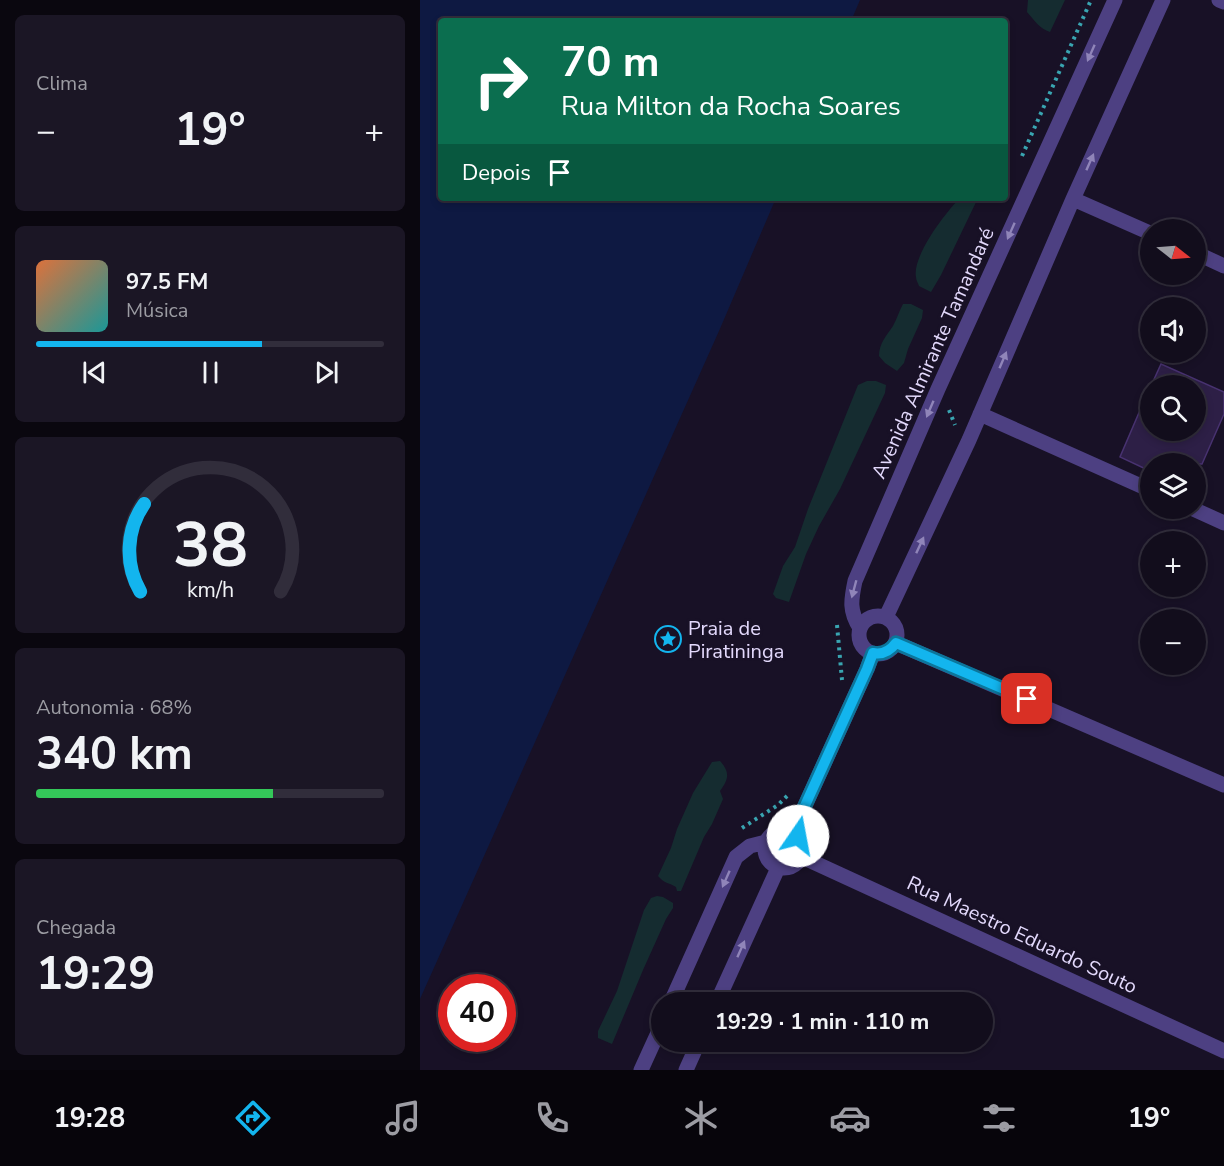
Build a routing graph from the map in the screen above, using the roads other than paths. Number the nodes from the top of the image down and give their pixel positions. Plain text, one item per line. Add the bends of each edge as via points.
1 (1115, 0) edge
2 (1163, 0) edge
3 (1219, 0) edge
4 (1224, 2) edge
5 (1073, 199) junction
6 (1140, 229) edge
7 (1206, 258) edge
8 (1224, 266) edge
9 (980, 414) junction
10 (1140, 486) edge
11 (1206, 515) edge
12 (1224, 523) edge
13 (886, 617) junction
14 (860, 628) junction
15 (896, 643) junction
16 (873, 653) junction
17 (1224, 785) edge
18 (793, 832) junction
19 (766, 842) junction
20 (802, 857) junction
21 (778, 868) junction
22 (675, 992) edge
23 (722, 992) edge
24 (651, 1048) edge
25 (1224, 1051) edge
26 (695, 1052) edge
27 (689, 1069) edge
28 (641, 1070) edge

1 -> 14 street, Avenida Almirante Tamandaré via 855,581 850,601
5 -> 2 street
3 - 4 street
5 - 6 street
9 -> 5 street
7 - 8 street
9 - 10 street
13 -> 9 street
11 - 12 street
13 - 14 street via 873,616
13 - 15 street via 897,630
14 - 16 street via 862,646
15 - 16 street via 884,653
15 - 17 street
16 - 18 street
18 - 19 street via 774,832
18 - 20 street via 801,840
19 - 21 street via 767,859
19 -> 22 street via 750,846 736,857
20 - 21 street via 788,869
20 - 25 street, Rua Maestro Eduardo Souto
23 -> 21 street
24 - 28 street
26 - 27 street

